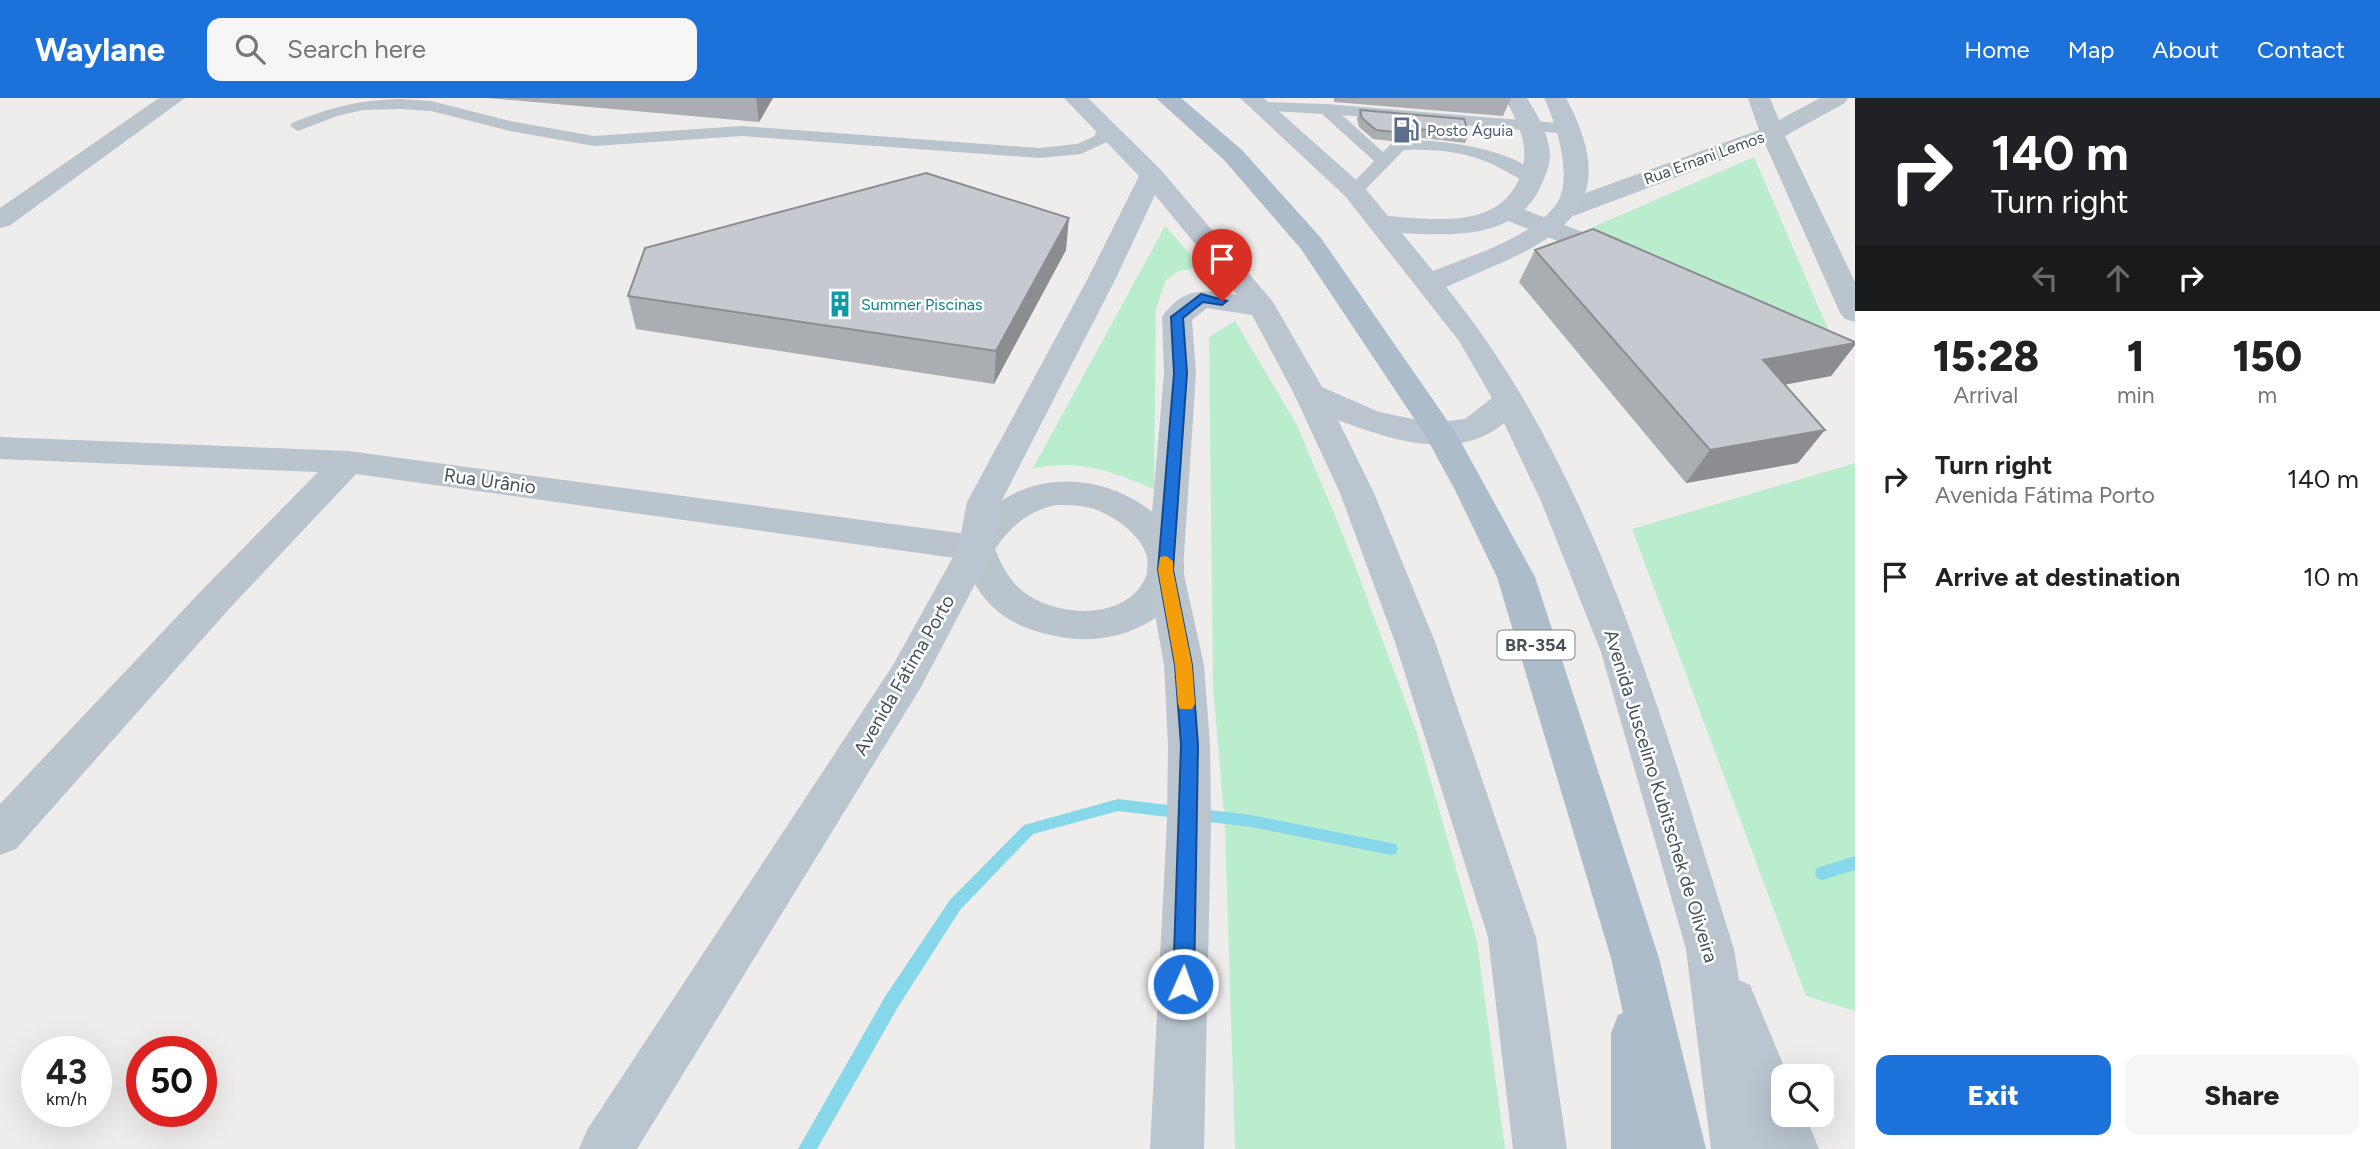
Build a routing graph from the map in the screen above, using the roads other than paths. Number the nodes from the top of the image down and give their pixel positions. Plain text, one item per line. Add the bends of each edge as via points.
1 (174, 98) edge
2 (1075, 98) edge
3 (1167, 98) edge
4 (1516, 98) edge
5 (1555, 98) edge
6 (1759, 98) edge
7 (1837, 98) edge
8 (1256, 102) edge
9 (1326, 109) junction
10 (1469, 120) junction
11 (1104, 125) junction
12 (1529, 125) junction
13 (298, 126) dead end
14 (1570, 129) junction
15 (1772, 133) junction
16 (1477, 150) junction
17 (1382, 160) junction
18 (1152, 175) junction
19 (1532, 178) junction
20 (1354, 191) junction
21 (1510, 212) junction
22 (1558, 218) junction
23 (0, 220) edge
24 (1382, 224) junction
25 (1638, 263) edge
26 (1430, 283) junction
27 (1263, 308) junction
28 (1855, 313) edge
29 (1310, 394) junction
30 (1509, 399) junction
31 (1440, 433) junction
32 (0, 448) edge
33 (348, 462) junction
34 (976, 548) junction
35 (1165, 570) junction
36 (0, 835) edge
37 (1710, 949) junction
38 (1635, 958) junction
39 (606, 1149) edge
40 (1177, 1149) edge
41 (1540, 1149) edge
42 (1638, 1149) edge
43 (1679, 1149) edge
44 (1738, 1149) edge
45 (1792, 1149) edge

1 - 23 street
2 - 11 main road
3 - 31 main road, BR-354 via 1233,155 1311,244
4 - 12 main road
5 - 14 main road
6 - 15 street
7 - 15 street, Rua Ernani Lemos
8 - 9 lane
8 - 20 main road, Avenida Juscelino Kubitschek de Oliveira
9 - 10 lane
9 - 17 lane
10 - 12 lane
10 - 16 lane
11 - 13 lane via 1103,138 1081,149 1039,153 742,131 593,141 431,106 401,104 363,105
11 - 18 main road
12 - 14 lane
12 - 19 main road via 1538,153
14 - 22 main road via 1576,184
15 - 22 street, Rua Ernani Lemos
15 - 28 street
16 - 17 lane via 1399,145
16 - 19 lane
17 - 20 lane
18 - 27 main road
18 - 34 main road, Avenida Fátima Porto via 984,502
19 - 21 main road via 1528,194
20 - 24 main road, Avenida Juscelino Kubitschek de Oliveira
21 - 22 street
21 - 24 main road via 1492,221 1453,226
22 - 25 street
22 - 26 main road via 1515,246
24 - 26 main road, Avenida Juscelino Kubitschek de Oliveira
26 - 30 main road, Avenida Juscelino Kubitschek de Oliveira via 1472,338
27 - 29 main road
27 - 35 main road via 1201,298 1177,317 1180,373
29 - 31 main road via 1390,427
29 - 41 main road via 1357,493 1415,642 1511,937
30 - 31 main road via 1471,430
30 - 37 main road, Avenida Juscelino Kubitschek de Oliveira via 1558,501 1621,652
31 - 38 main road, BR-354 via 1516,578
32 - 33 street, Rua Urânio
33 - 34 street, Rua Urânio
33 - 36 street
34 - 35 street via 996,588 1014,605 1066,624 1122,618 1144,606 1159,589
34 - 35 street via 998,517 1014,505 1056,493 1079,494 1124,507 1142,520 1164,552
34 - 39 main road, Avenida Fátima Porto via 908,676
35 - 40 main road via 1184,665 1189,745
37 - 44 main road, Avenida Juscelino Kubitschek de Oliveira
37 - 45 main road
38 - 42 main road, BR-354
38 - 43 main road

